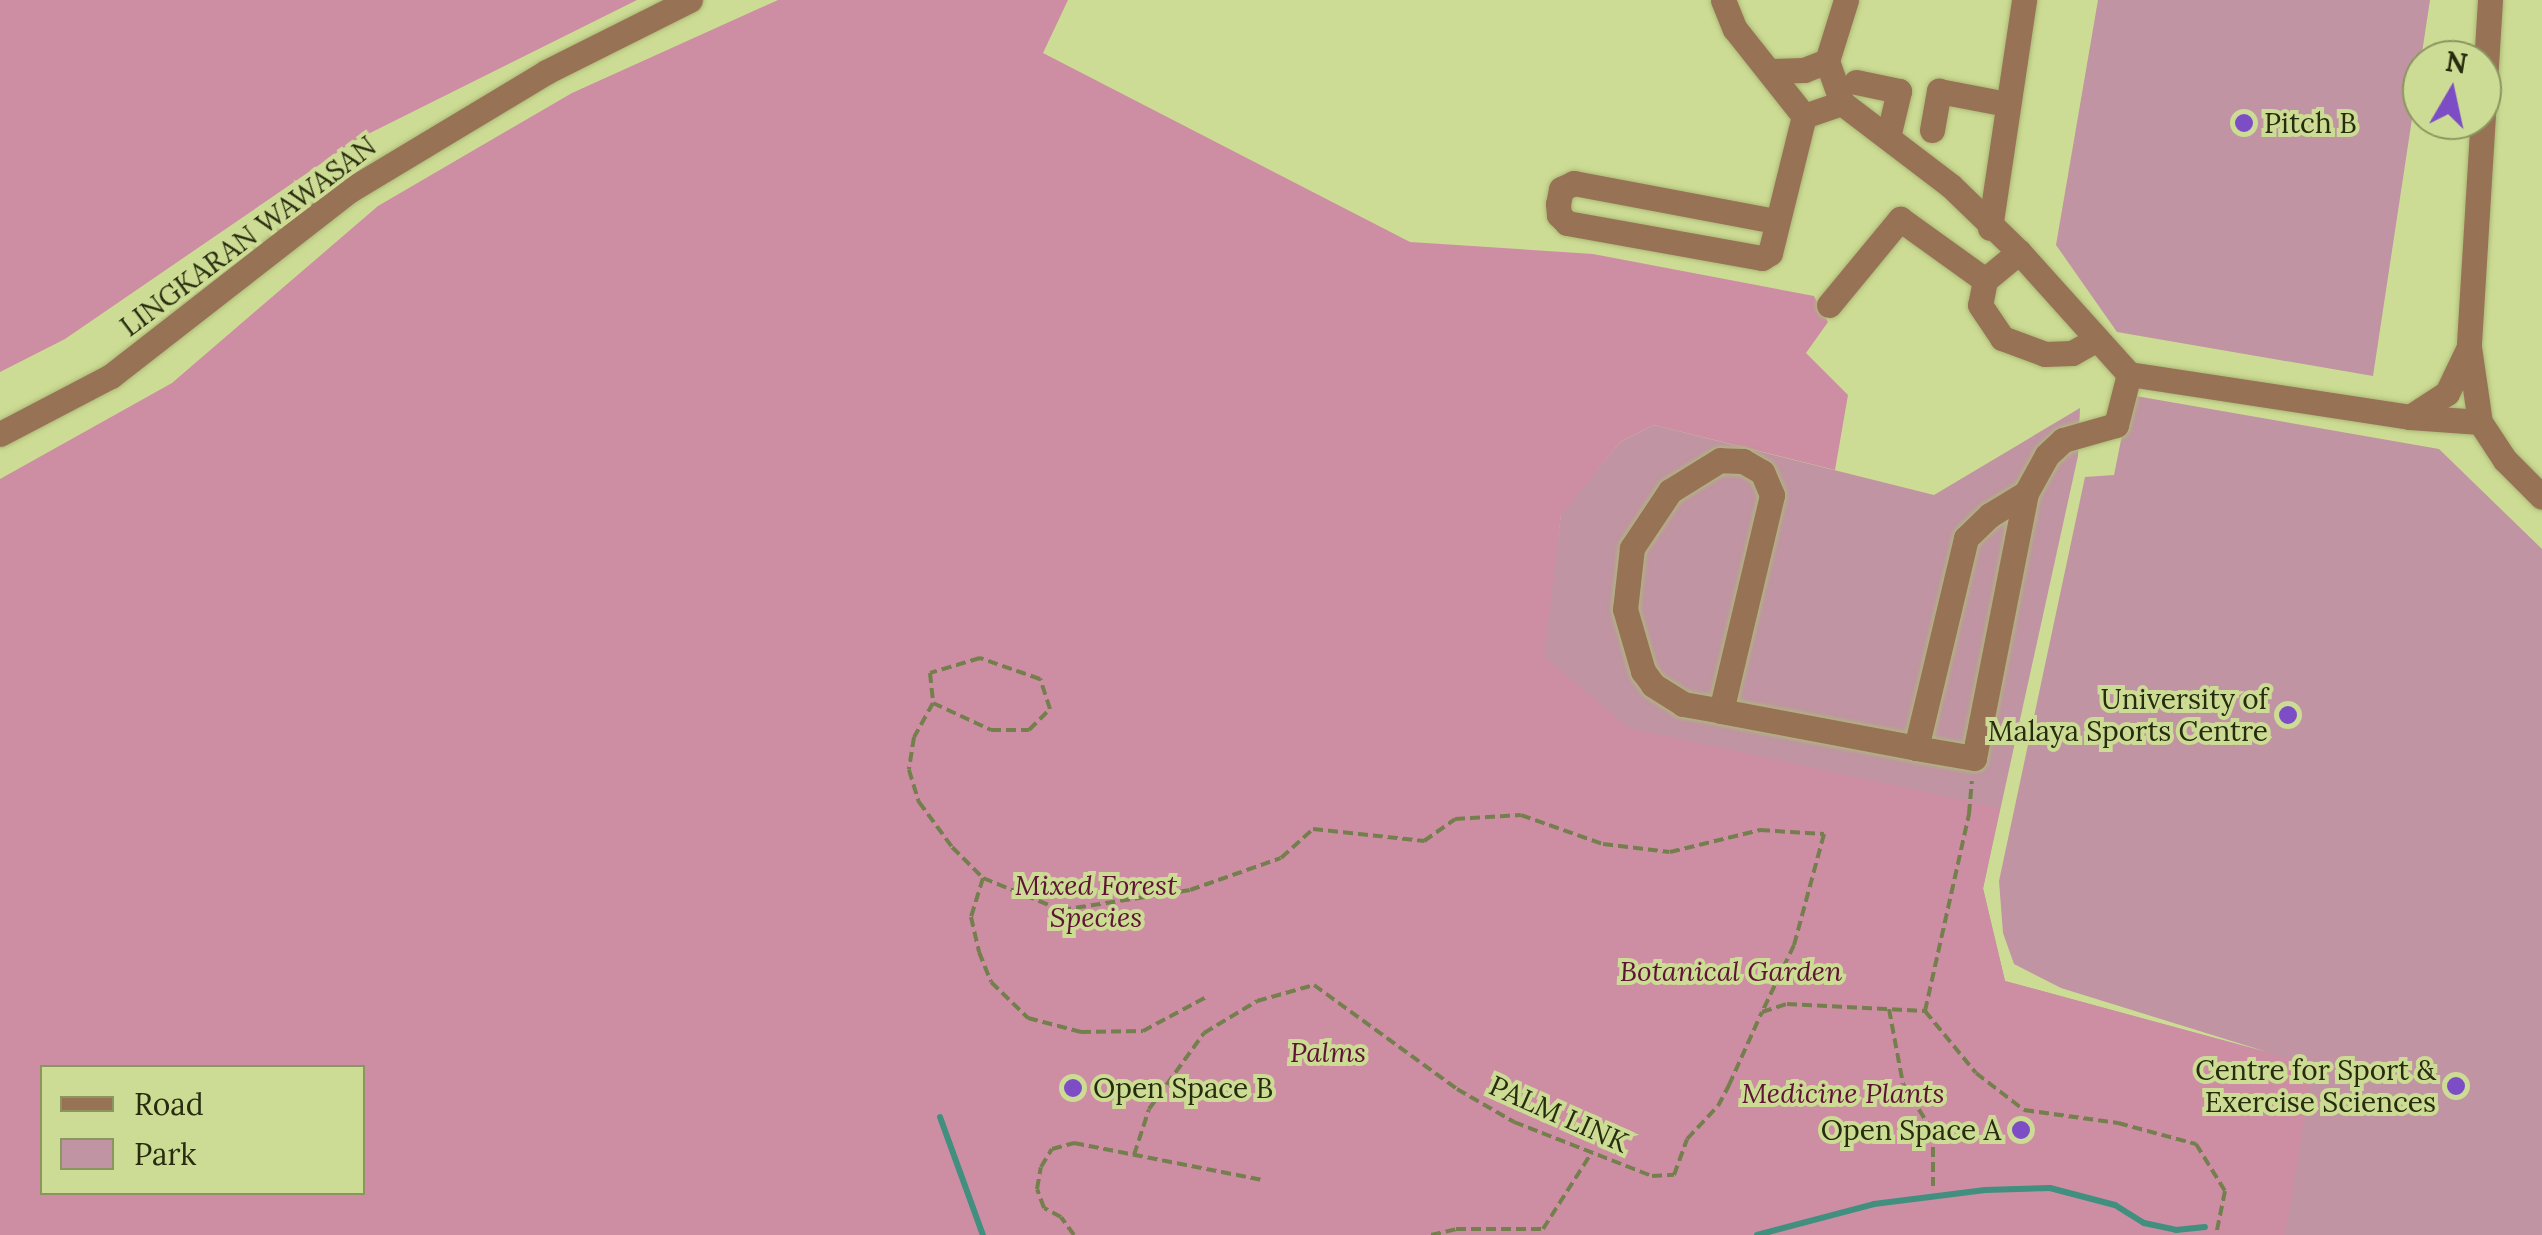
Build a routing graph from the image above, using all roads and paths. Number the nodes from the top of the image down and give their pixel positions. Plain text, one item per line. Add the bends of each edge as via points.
1 (690, 0) edge
2 (1723, 0) edge
3 (1846, 0) edge
4 (2024, 0) edge
5 (2494, 1) edge
6 (1828, 61) junction
7 (1772, 72) junction
8 (1849, 93) junction
9 (2007, 104) junction
10 (1804, 116) junction
11 (1932, 130) dead end
12 (1888, 137) junction
13 (2002, 164) junction
14 (1951, 186) junction
15 (1775, 221) junction
16 (1990, 228) junction
17 (2019, 252) junction
18 (1984, 280) junction
19 (1829, 305) dead end
20 (2096, 340) junction
21 (2469, 348) junction
22 (2129, 374) junction
23 (2410, 417) junction
24 (2480, 422) junction
25 (0, 434) edge
26 (2505, 460) junction
27 (2026, 493) junction
28 (2542, 497) edge
29 (933, 703) junction
30 (1721, 711) junction
31 (1916, 748) junction
32 (1974, 758) junction
33 (983, 878) junction
34 (1208, 996) dead end
35 (1889, 1009) junction
36 (1925, 1011) junction
37 (1762, 1012) junction
38 (1592, 1152) junction
39 (1134, 1155) junction
40 (1262, 1180) dead end
41 (1932, 1186) dead end
42 (1456, 1232) edge
43 (1074, 1235) edge
44 (1430, 1235) edge
45 (2216, 1235) edge

1 - 25 street, LINGKARAN WAWASAN via 546,72 350,190 111,376
2 - 7 street via 1735,30
3 - 6 street
4 - 9 street
5 - 21 street
6 - 7 street
6 - 8 street
7 - 10 street
8 - 10 street
8 - 12 street
8 - 12 street via 1898,91
9 - 11 street via 1939,91
9 - 13 street
10 - 15 street
12 - 14 street
13 - 14 street via 1987,181
13 - 16 street
14 - 16 street
15 - 15 street via 1574,183 1561,190 1558,204 1567,223 1754,259 1770,254
16 - 17 street
17 - 18 street
17 - 20 street
18 - 19 street via 1900,219
18 - 20 street via 1980,305 2002,338 2045,354 2072,353
20 - 22 street
21 - 23 street via 2447,392
21 - 24 street
22 - 23 street
22 - 27 street via 2116,425 2062,440
23 - 24 street
23 - 26 street
24 - 26 street
26 - 28 street
27 - 31 street via 1966,538
27 - 32 street
29 - 29 path via 930,673 980,658 1040,680 1050,709 1029,730 991,730
29 - 33 path via 914,737 909,770 919,802
30 - 30 street via 1683,704 1653,686 1625,609 1632,548 1643,525 1670,491 1720,460 1762,472 1772,495
30 - 31 street
31 - 32 street
32 - 36 path via 1969,814
33 - 34 path via 971,917 979,952 991,982 1028,1018 1081,1032 1143,1031
33 - 37 path via 1061,910 1190,890 1282,858 1312,828 1424,841 1455,819 1521,815 1603,844 1670,852 1760,830 1824,834 1794,944
35 - 36 path
35 - 37 path via 1788,1004
35 - 41 path via 1903,1084 1932,1132
36 - 45 path via 1976,1072 2024,1110 2118,1123 2196,1144 2225,1192
37 - 38 path, PALM LINK via 1724,1095 1687,1139 1674,1175 1652,1176
38 - 39 path, PALM LINK via 1514,1122 1456,1089 1314,985 1258,1001 1204,1032 1149,1109
38 - 42 path via 1543,1229
39 - 40 path
39 - 43 path via 1074,1144 1052,1149 1037,1189 1044,1208
42 - 44 path

